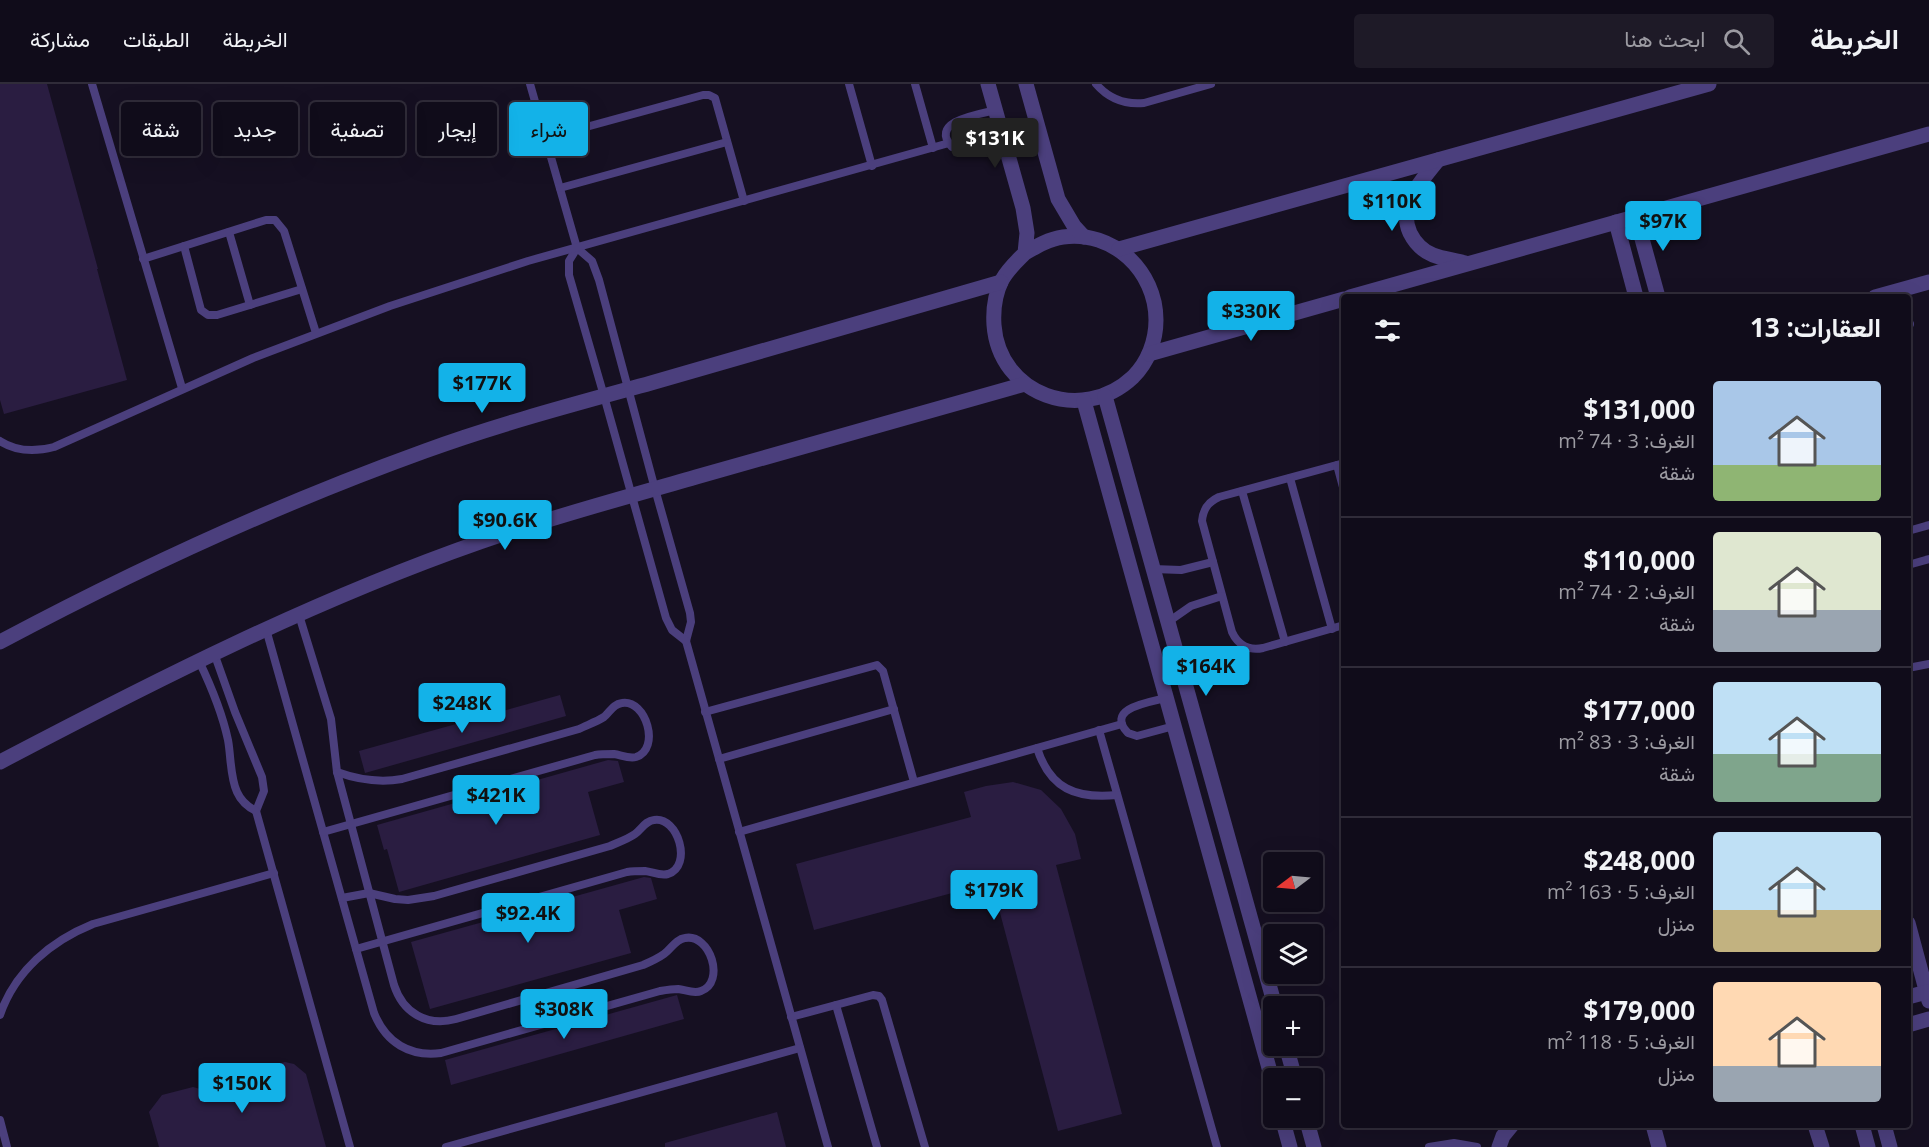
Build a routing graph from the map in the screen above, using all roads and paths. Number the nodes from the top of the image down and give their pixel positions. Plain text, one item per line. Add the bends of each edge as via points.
1 (92, 84) edge
2 (530, 84) edge
3 (849, 84) edge
4 (915, 84) edge
5 (988, 84) edge
6 (1026, 84) edge
7 (1096, 84) edge
8 (1211, 84) edge
9 (1709, 84) edge
10 (1671, 90) edge
11 (535, 102) edge
12 (996, 110) junction
13 (588, 126) edge
14 (1929, 134) edge
15 (1004, 138) junction
16 (727, 142) junction
17 (949, 143) junction
18 (933, 148) junction
19 (551, 156) edge
20 (1438, 160) junction
21 (872, 166) junction
22 (560, 188) junction
23 (744, 201) junction
24 (1636, 217) junction
25 (1616, 222) junction
26 (229, 232) junction
27 (1084, 237) junction
28 (184, 246) junction
29 (577, 248) junction
30 (1119, 249) junction
31 (1025, 252) junction
32 (143, 259) junction
33 (1468, 263) junction
34 (1001, 282) junction
35 (1929, 282) edge
36 (302, 289) junction
37 (1360, 294) edge
38 (1635, 294) edge
39 (1657, 294) edge
40 (1886, 294) edge
41 (1341, 300) edge
42 (250, 305) junction
43 (316, 333) junction
44 (1149, 354) junction
45 (1025, 384) junction
46 (182, 388) junction
47 (628, 389) junction
48 (604, 396) junction
49 (1105, 396) junction
50 (1084, 401) junction
51 (0, 441) edge
52 (1340, 464) edge
53 (1290, 478) junction
54 (655, 489) junction
55 (1242, 491) junction
56 (632, 496) junction
57 (1929, 525) edge
58 (1911, 530) edge
59 (1929, 559) edge
60 (1213, 562) junction
61 (1911, 564) edge
62 (1153, 569) junction
63 (1222, 596) junction
64 (299, 615) junction
65 (1168, 622) junction
66 (1341, 626) edge
67 (266, 629) junction
68 (1332, 629) junction
69 (686, 641) junction
70 (0, 642) edge
71 (1285, 642) junction
72 (214, 653) junction
73 (199, 661) junction
74 (1929, 664) edge
75 (1911, 667) edge
76 (1166, 698) junction
77 (894, 709) junction
78 (705, 712) junction
79 (1122, 724) junction
80 (1174, 726) junction
81 (1099, 730) junction
82 (1037, 748) junction
83 (719, 759) junction
84 (0, 762) edge
85 (338, 772) junction
86 (914, 782) junction
87 (1117, 795) junction
88 (256, 811) junction
89 (351, 824) junction
90 (323, 832) junction
91 (739, 832) junction
92 (274, 873) junction
93 (369, 893) junction
94 (342, 898) junction
95 (1911, 934) edge
96 (382, 941) junction
97 (356, 949) junction
98 (1272, 996) edge
99 (1928, 996) edge
100 (1911, 997) edge
101 (836, 1005) junction
102 (0, 1015) edge
103 (791, 1017) junction
104 (1929, 1019) edge
105 (1911, 1024) edge
106 (800, 1048) junction
107 (1269, 1068) edge
108 (0, 1120) edge
109 (1285, 1128) edge
110 (1309, 1128) edge
111 (1510, 1128) edge
112 (1654, 1128) edge
113 (1816, 1128) edge
114 (1863, 1128) edge
115 (1885, 1128) edge
116 (484, 1137) junction
117 (8, 1147) edge
118 (350, 1147) edge
119 (446, 1147) edge
120 (487, 1147) edge
121 (828, 1147) edge
122 (877, 1147) edge
123 (925, 1147) edge
124 (1217, 1147) edge
125 (1290, 1147) edge
126 (1314, 1147) edge
127 (1429, 1147) edge
128 (1477, 1147) edge
129 (1499, 1147) edge
130 (1659, 1147) edge
131 (1822, 1147) edge
132 (1868, 1147) edge
133 (1890, 1147) edge

1 - 32 lane
2 - 11 lane
3 - 21 lane
4 - 18 lane
5 - 12 street
6 - 27 street via 1058,199
7 - 8 lane via 1110,97 1136,104
9 - 10 street
10 - 20 street
12 - 15 street
12 - 17 lane via 954,121 946,134
13 - 16 lane via 709,95 715,98
14 - 24 street
15 - 17 lane via 962,149
15 - 31 street via 1025,220
16 - 22 lane
16 - 23 lane
17 - 18 lane
18 - 21 lane
19 - 22 lane
20 - 30 street
20 - 33 street via 1408,200 1407,226 1422,249
21 - 23 lane
22 - 29 lane
23 - 29 lane
24 - 25 street
24 - 39 street
25 - 33 street
25 - 38 street
26 - 28 lane
26 - 36 lane via 266,220 279,223
26 - 42 lane
27 - 30 street
27 - 31 street via 1063,237
28 - 32 lane
28 - 42 lane via 204,313 212,316
29 - 43 lane via 459,283
29 - 47 lane via 595,267
29 - 48 lane via 569,261 569,275
30 - 44 street via 1137,265 1150,285 1156,331
31 - 34 street
32 - 46 lane
33 - 37 street
34 - 45 street via 993,309 995,337 1006,363
34 - 47 street
35 - 40 street
36 - 42 lane
36 - 43 lane
41 - 44 street
43 - 46 lane
44 - 49 street via 1123,386
45 - 50 street via 1043,395
45 - 54 street
46 - 51 lane via 54,447 28,451
47 - 48 street
47 - 54 lane
48 - 56 lane
48 - 70 street via 470,436 342,482 151,567
49 - 50 street
49 - 62 street
50 - 76 street
52 - 53 lane
53 - 55 lane
53 - 68 lane
54 - 56 street
54 - 69 lane via 690,613
55 - 60 lane via 1214,500 1205,509 1202,521
55 - 71 lane
56 - 64 street via 481,542
56 - 69 lane via 666,618 672,630
57 - 58 lane
59 - 61 lane
60 - 62 lane via 1181,570
60 - 63 lane
62 - 65 street
63 - 65 lane via 1191,606
63 - 71 lane via 1239,643 1256,650
64 - 67 street
64 - 85 lane via 331,718
65 - 98 street
66 - 68 lane
67 - 72 street
67 - 90 lane
68 - 71 lane
69 - 78 lane
72 - 73 street
72 - 88 lane via 262,777 264,791
73 - 84 street
73 - 88 lane via 222,717 236,791
74 - 75 lane
76 - 79 lane via 1130,708 1123,715
76 - 80 street
77 - 78 lane via 883,671 877,665
77 - 83 lane
77 - 86 lane
78 - 83 lane
79 - 80 lane via 1128,733 1137,736
79 - 81 lane
80 - 107 street
81 - 82 lane
81 - 87 lane
82 - 86 lane
82 - 87 lane via 1045,768 1066,788 1084,796
83 - 91 lane
85 - 89 lane
85 - 89 lane via 363,780 402,779 579,729 624,703 634,705 646,723 648,744 638,756 595,755
86 - 91 lane
87 - 124 lane
88 - 92 lane
89 - 90 lane
89 - 93 lane
90 - 94 lane
91 - 103 lane
92 - 102 lane via 76,931 31,965
92 - 118 lane
93 - 94 lane
93 - 96 lane
93 - 96 lane via 395,899 434,896 610,846 655,819 670,826 678,840 680,862 670,873 627,872
94 - 97 lane
95 - 99 street
96 - 97 lane
96 - 97 lane via 402,1003 417,1016 437,1022 643,965 687,937 702,943 711,957 713,973 711,984 698,992 660,991 441,1053 420,1054 400,1047 384,1033
99 - 100 street
101 - 103 lane
101 - 122 lane
101 - 123 lane via 873,995 882,1000
103 - 106 lane
104 - 105 street
106 - 116 lane
106 - 121 lane
108 - 117 lane
109 - 125 street
110 - 126 street
111 - 129 street
112 - 130 street
113 - 131 street
114 - 132 street
115 - 133 street
116 - 119 lane
116 - 120 lane
127 - 128 lane via 1454,1143

